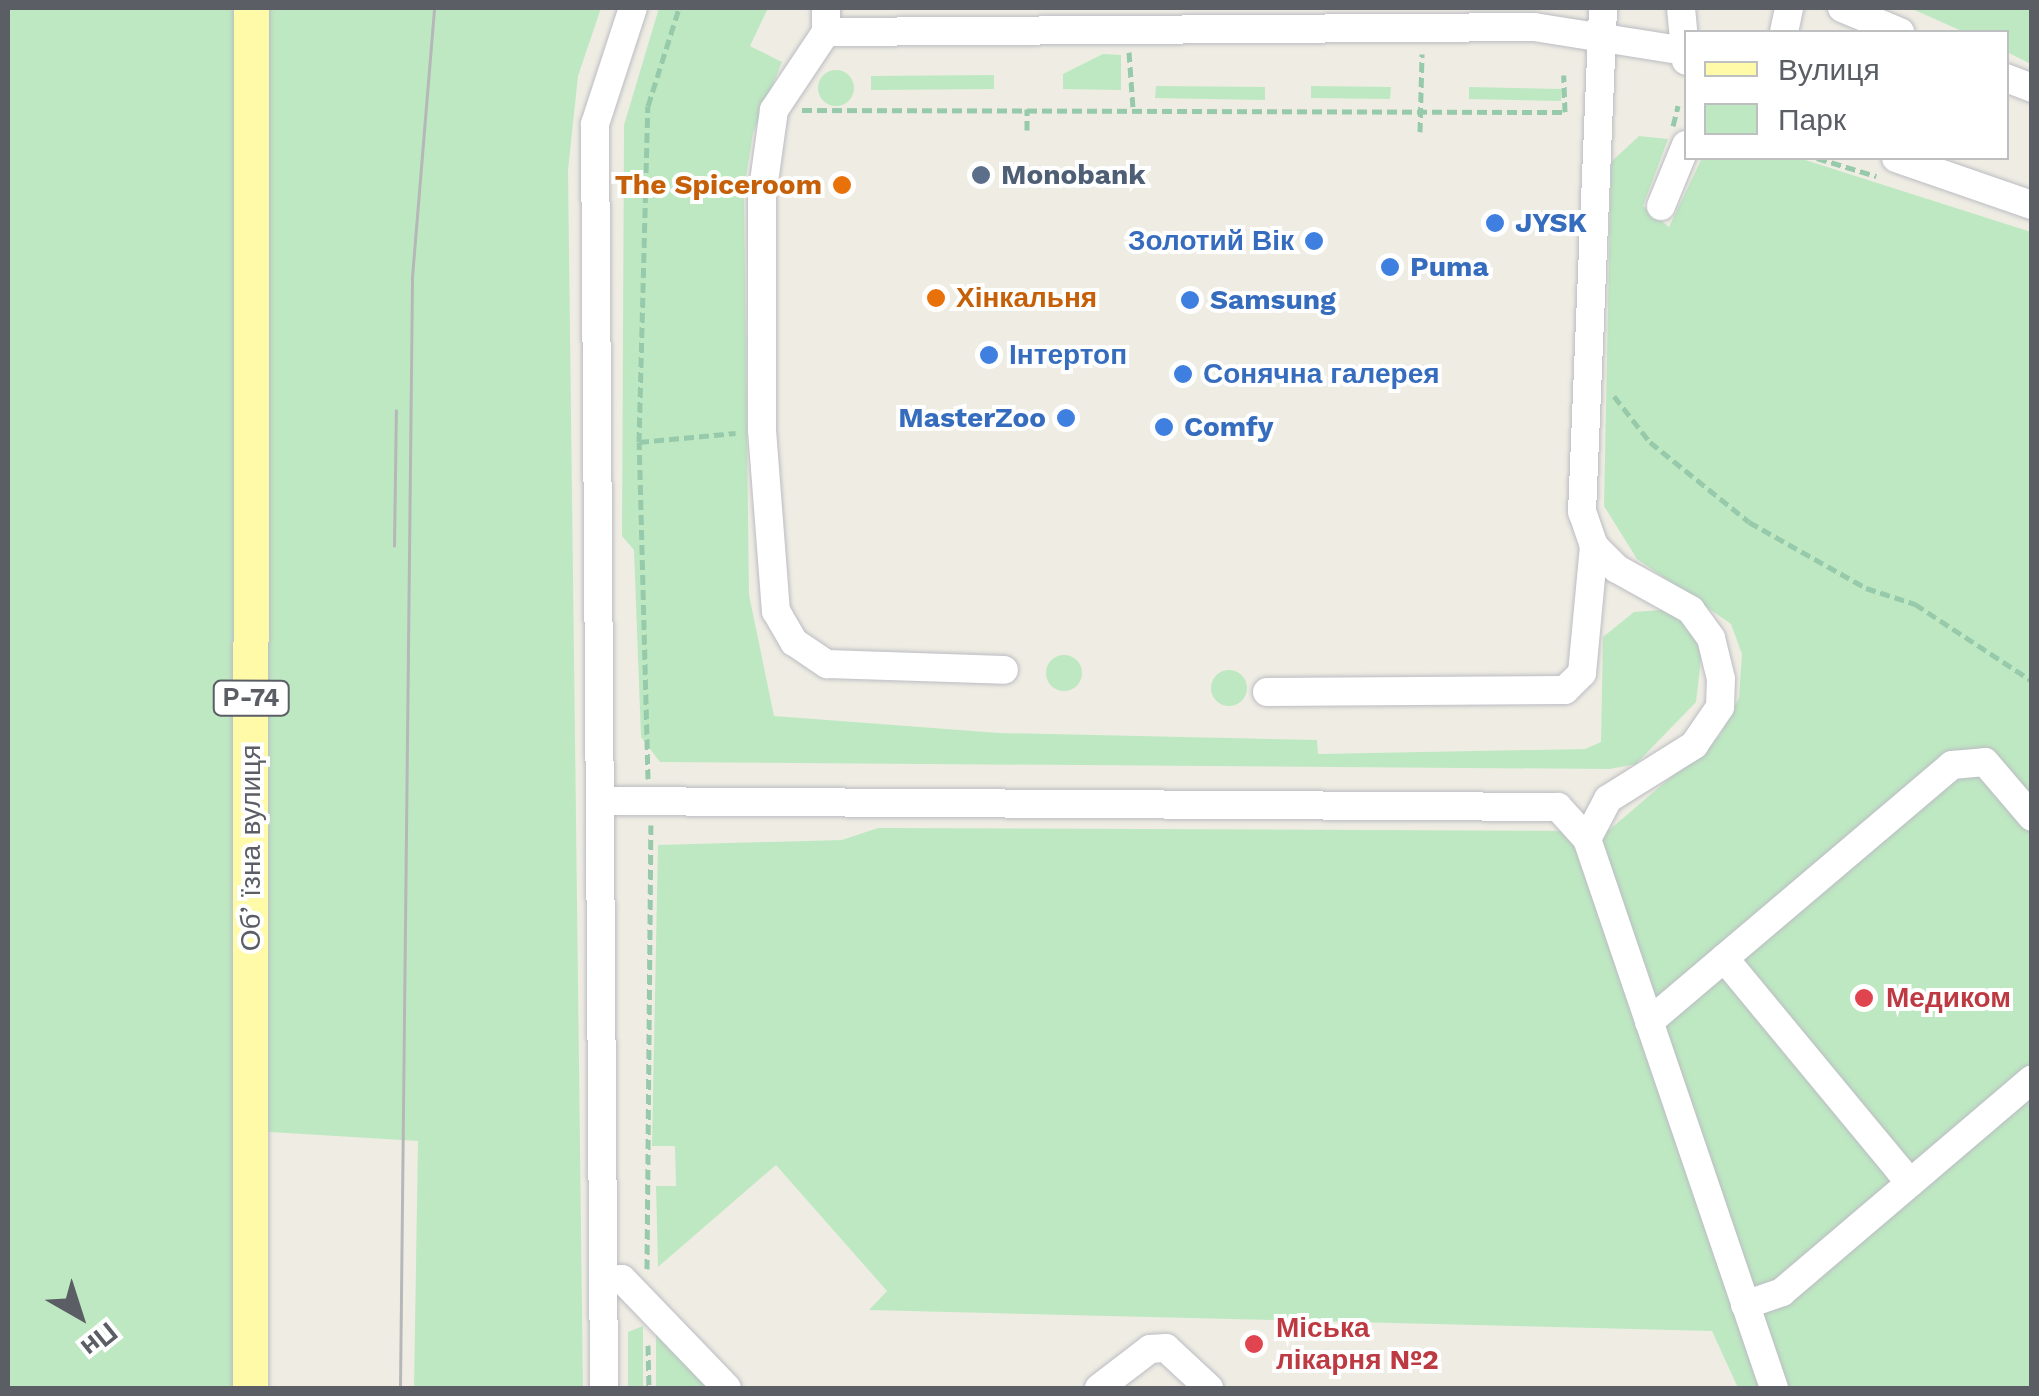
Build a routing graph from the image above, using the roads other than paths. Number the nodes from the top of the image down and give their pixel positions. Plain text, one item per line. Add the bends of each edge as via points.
1 (251, 8) edge
2 (634, 8) edge
3 (1603, 8) edge
4 (1681, 8) edge
5 (1842, 8) edge
6 (826, 20) edge
7 (1895, 30) edge
8 (1684, 36) edge
9 (1608, 42) junction
10 (1684, 54) edge
11 (1684, 149) edge
12 (1902, 160) edge
13 (2032, 205) edge
14 (1661, 206) dead end
15 (1594, 546) junction
16 (1004, 670) dead end
17 (1268, 692) dead end
18 (605, 801) junction
19 (2032, 818) edge
20 (1587, 839) junction
21 (1724, 958) junction
22 (1649, 1022) junction
23 (2032, 1079) edge
24 (1910, 1183) junction
25 (604, 1280) junction
26 (1746, 1305) junction
27 (250, 1388) edge
28 (604, 1388) edge
29 (727, 1388) edge
30 (1099, 1388) edge
31 (1209, 1388) edge
32 (1774, 1388) edge

1 - 27 main road, Обʼїзна вулиця / Р-74
2 - 18 street via 595,124
3 - 9 street
4 - 8 street
5 - 7 street
6 - 9 street via 1534,27
6 - 16 street via 774,110 762,196 762,430 776,611 794,642 827,664
9 - 10 street
9 - 15 street via 1596,92 1582,512
11 - 14 street
12 - 13 street
15 - 17 street via 1582,673 1565,690
15 - 20 street via 1691,610 1711,638 1721,679 1720,707 1694,745 1608,799
18 - 20 street via 1558,807
18 - 25 street
19 - 21 street via 1985,762 1952,765
20 - 22 street
21 - 22 street
21 - 24 street
22 - 26 street
23 - 24 street
24 - 26 street via 1782,1292
25 - 28 street
25 - 29 street via 622,1280
26 - 32 street
30 - 31 street via 1133,1359 1166,1348

